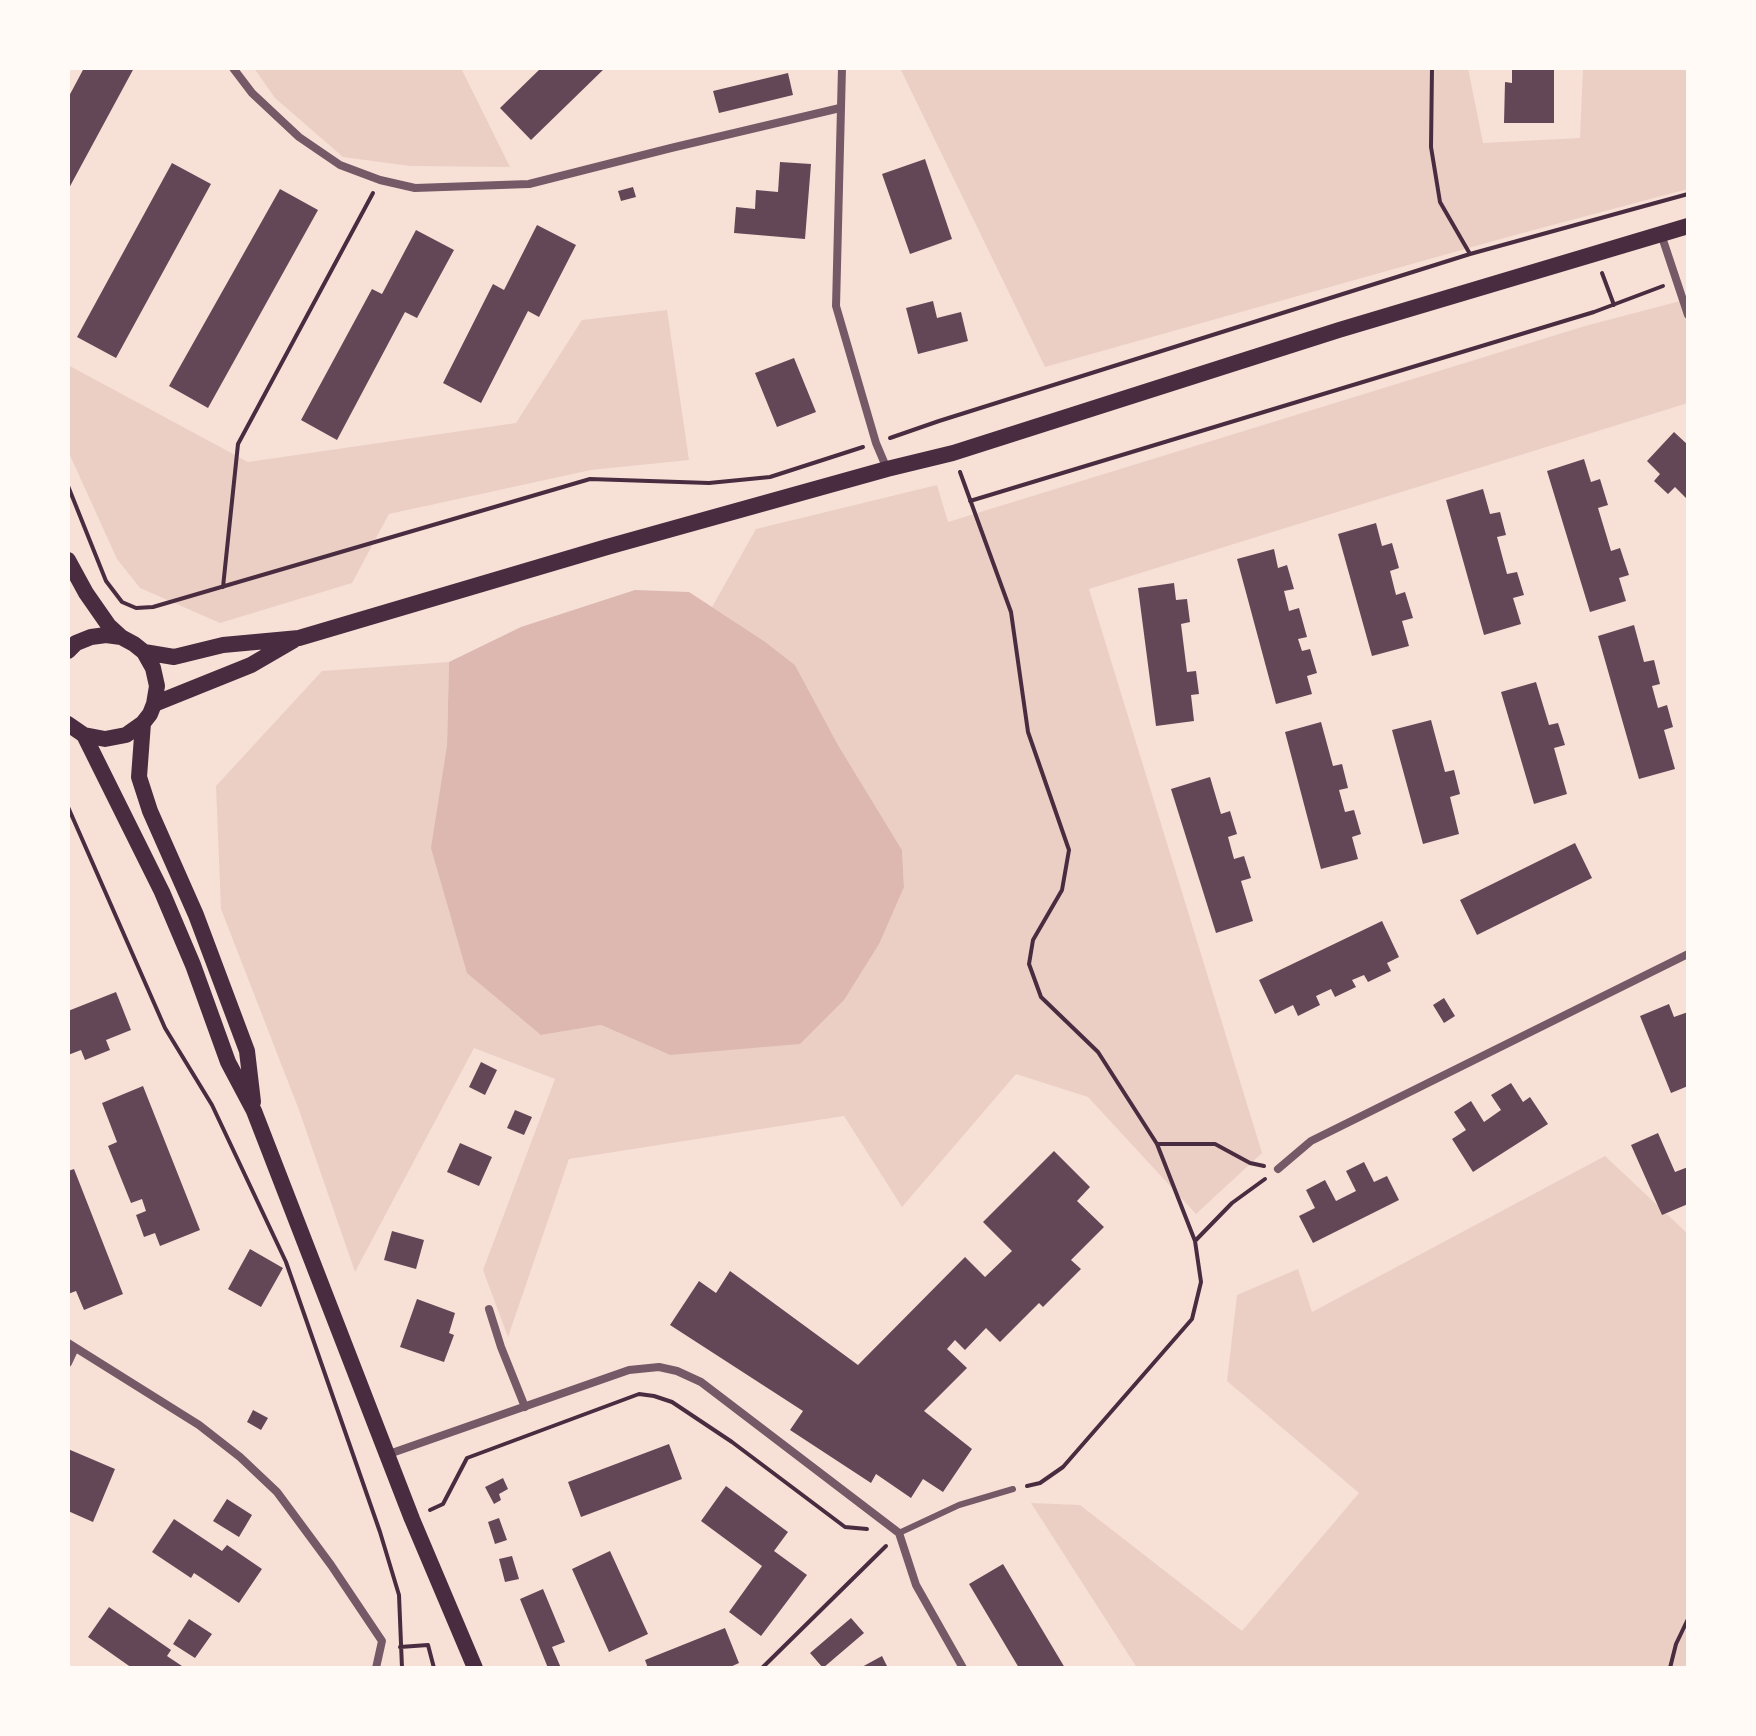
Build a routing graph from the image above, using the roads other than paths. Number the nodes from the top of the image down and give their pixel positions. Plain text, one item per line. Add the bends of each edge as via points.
1 (233, 68) edge
2 (842, 68) edge
3 (840, 108) junction
4 (1688, 226) edge
5 (1661, 233) junction
6 (1688, 315) edge
7 (887, 469) junction
8 (68, 560) edge
9 (121, 637) junction
10 (299, 638) junction
11 (68, 651) edge
12 (144, 652) junction
13 (154, 704) junction
14 (143, 723) junction
15 (68, 724) edge
16 (84, 735) junction
17 (1688, 954) edge
18 (254, 1111) junction
19 (1278, 1169) road end
20 (489, 1309) dead end
21 (71, 1346) edge
22 (68, 1363) edge
23 (525, 1407) junction
24 (389, 1454) junction
25 (1013, 1489) road end
26 (899, 1533) junction
27 (376, 1668) edge
28 (475, 1668) edge
29 (963, 1668) edge

1 - 3 street via 299,137 340,165 415,188 529,184
2 - 3 street
3 - 7 street via 836,306
4 - 5 main road
5 - 6 street
5 - 7 main road
7 - 10 main road
8 - 9 main road
9 - 11 main road via 91,637
9 - 12 main road
10 - 12 main road via 223,645 174,657
10 - 13 main road via 251,665
12 - 13 main road via 157,686
13 - 14 main road
14 - 16 main road via 126,735
14 - 18 main road via 139,777 247,1051
15 - 16 main road
16 - 18 main road via 162,892 228,1062
17 - 19 street via 1311,1141
18 - 24 main road
20 - 23 street
21 - 22 street
21 - 27 street via 199,1425 277,1492 382,1641
23 - 24 street
23 - 26 street via 629,1370 677,1371 701,1382
24 - 28 main road
25 - 26 lane via 959,1505
26 - 29 street via 916,1585

